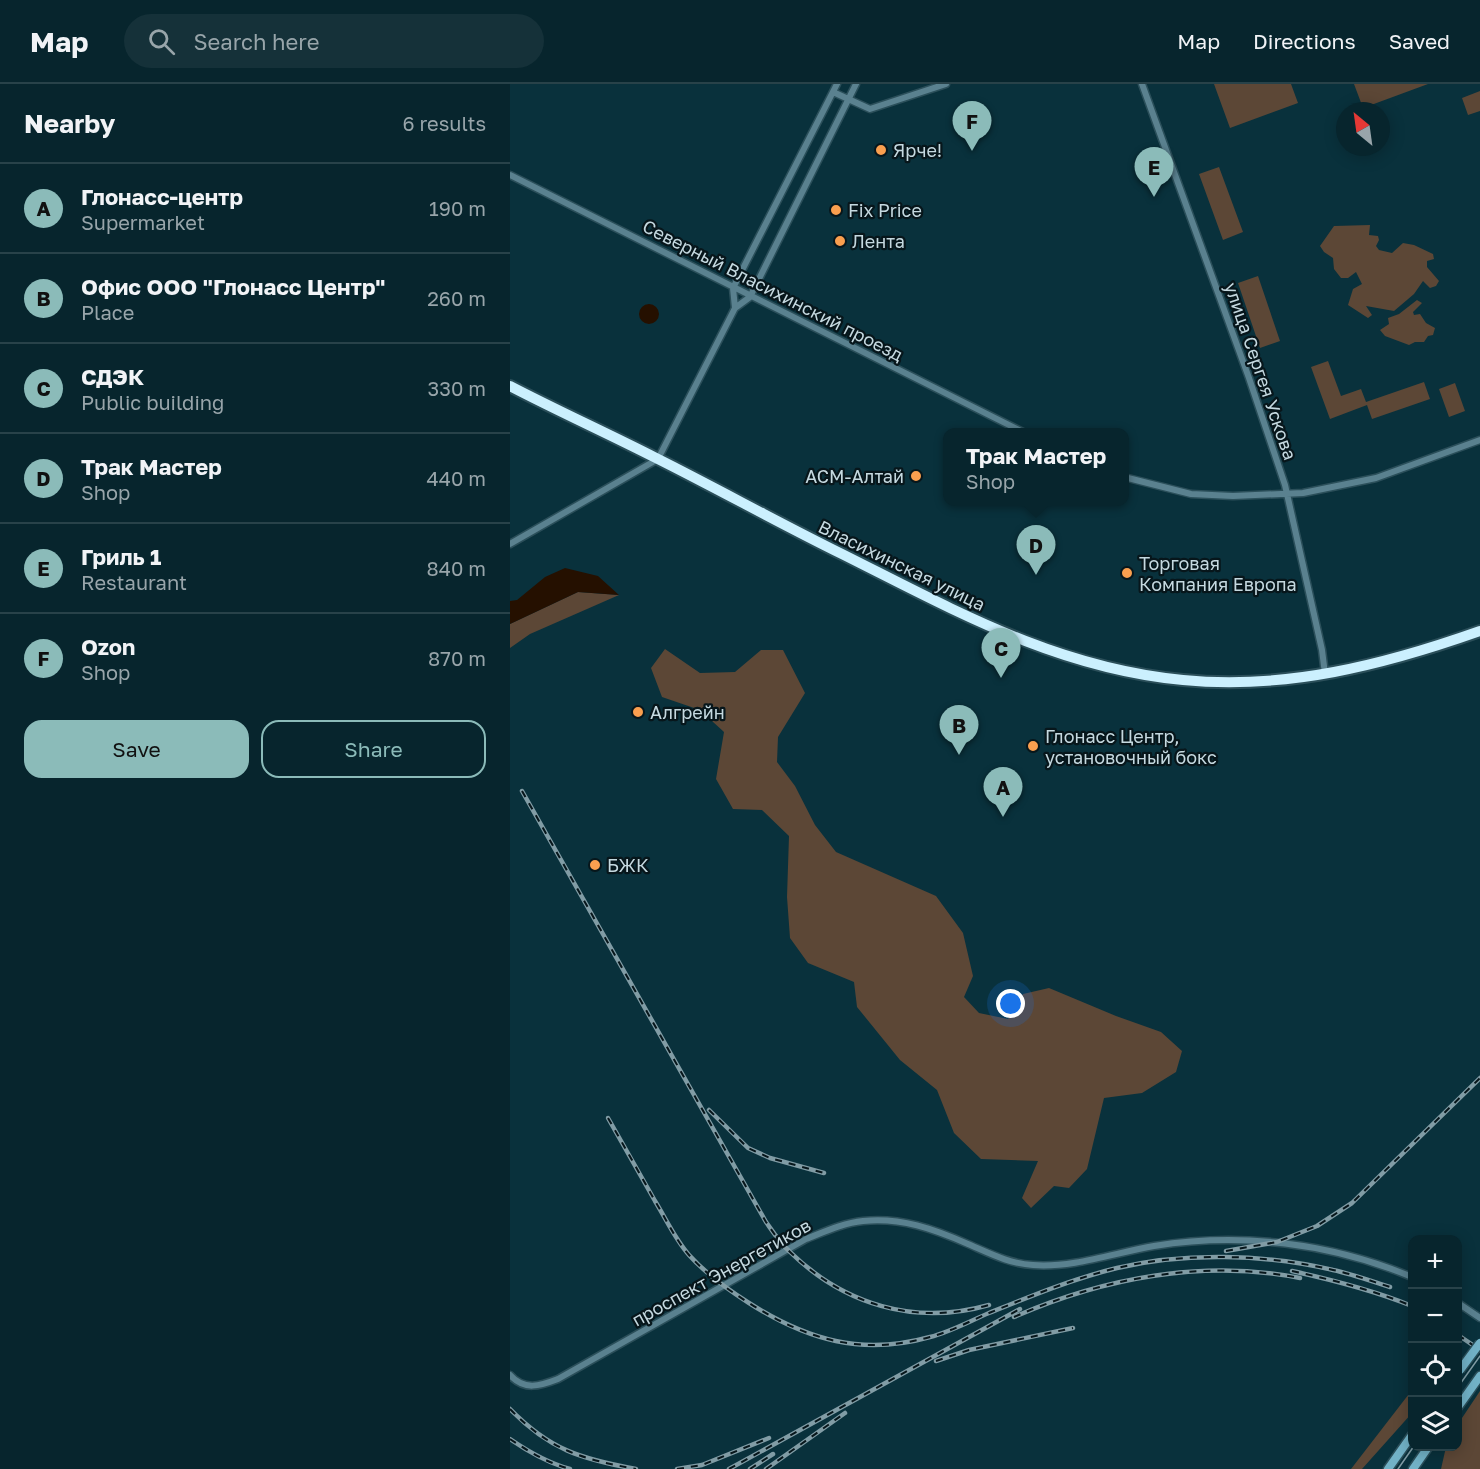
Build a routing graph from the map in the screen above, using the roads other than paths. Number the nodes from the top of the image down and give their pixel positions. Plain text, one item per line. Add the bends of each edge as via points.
1 (837, 84) edge
2 (856, 84) edge
3 (946, 84) edge
4 (1142, 84) edge
5 (833, 92) junction
6 (848, 100) junction
7 (510, 175) edge
8 (733, 288) junction
9 (750, 297) junction
10 (735, 308) junction
11 (510, 386) edge
12 (1015, 428) edge
13 (1480, 440) edge
14 (658, 459) junction
15 (1129, 478) edge
16 (1288, 494) junction
17 (510, 544) edge
18 (1480, 631) edge
19 (1326, 675) junction
20 (1408, 1275) edge
21 (1462, 1306) edge
22 (1480, 1317) edge
23 (1480, 1343) edge
24 (1462, 1368) edge
25 (510, 1375) edge
26 (1478, 1378) edge
27 (1462, 1401) edge
28 (1408, 1442) edge
29 (1426, 1451) edge
30 (1388, 1469) edge
31 (1413, 1469) edge

1 - 5 street
2 - 6 street
3 - 6 street via 877,108
4 - 16 street, улица Сергея Ускова
5 - 6 street
5 - 8 street
6 - 9 street
7 - 8 street, Северный Власихинский проезд
8 - 9 street, Северный Власихинский проезд
8 - 10 street
9 - 10 street
9 - 12 street, Северный Власихинский проезд
10 - 14 street
11 - 14 highway, Власихинская улица
13 - 16 street via 1376,478
14 - 17 street
14 - 19 highway, Власихинская улица via 968,617 1055,653 1092,664 1182,680 1274,681
15 - 16 street via 1191,494
16 - 19 street, улица Сергея Ускова
18 - 19 highway, Власихинская улица via 1390,661
20 - 25 street, проспект Энергетиков via 1326,1251 1246,1240 1185,1242 1073,1263 1033,1265 991,1255 917,1224 861,1221 806,1239 558,1380 526,1386
21 - 22 street
23 - 24 main road, bridge
26 - 27 main road
28 - 30 main road
29 - 31 main road

